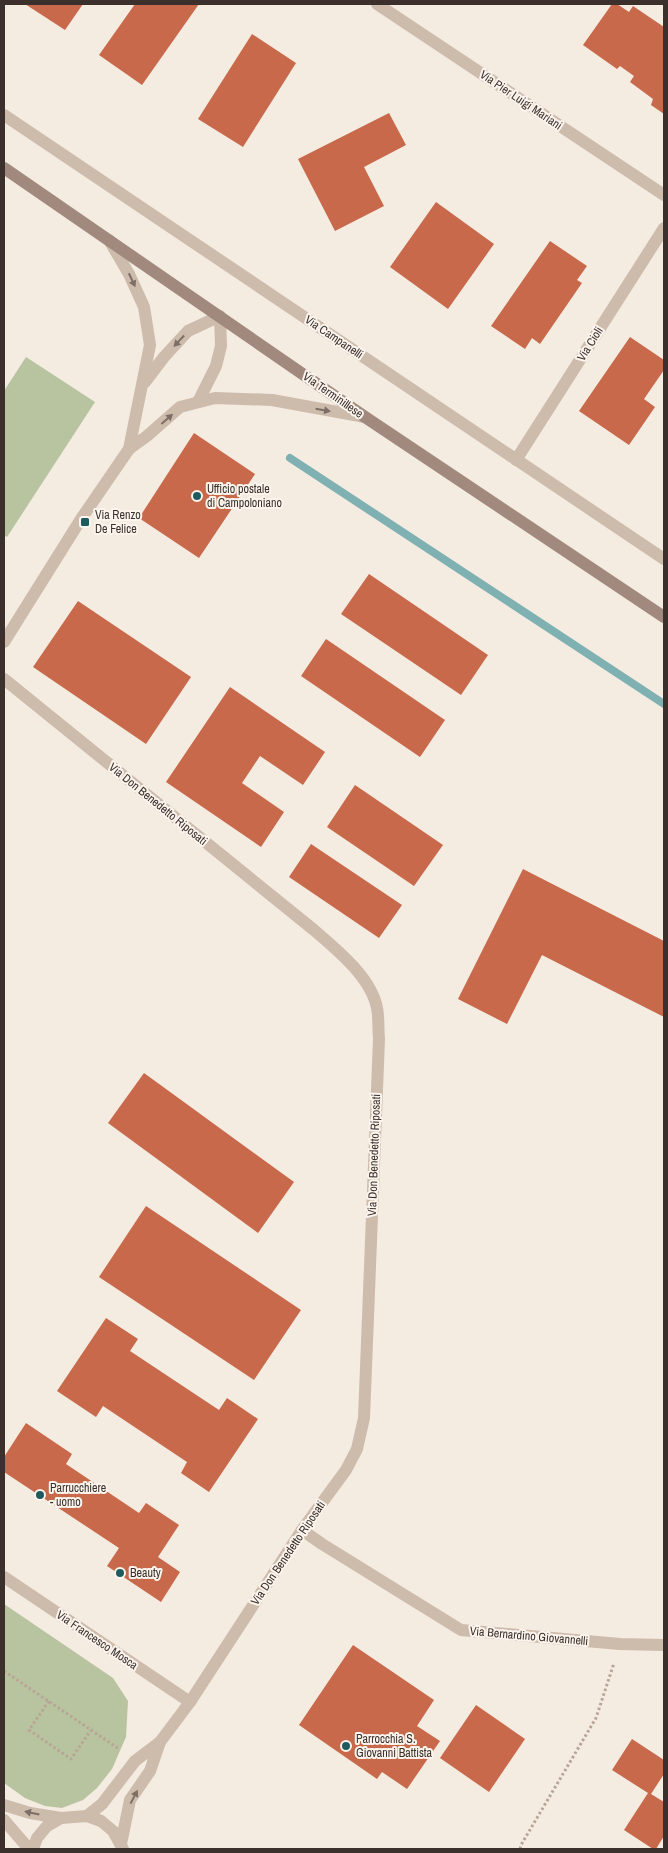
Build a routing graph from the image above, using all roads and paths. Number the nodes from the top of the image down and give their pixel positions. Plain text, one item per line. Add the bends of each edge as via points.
1 (377, 4) edge
2 (4, 115) edge
3 (4, 168) edge
4 (664, 195) edge
5 (664, 228) edge
6 (108, 238) junction
7 (220, 316) junction
8 (143, 384) junction
9 (198, 402) junction
10 (365, 417) junction
11 (129, 448) junction
12 (516, 460) junction
13 (664, 559) edge
14 (664, 617) edge
15 (4, 642) edge
16 (4, 679) edge
17 (302, 1530) junction
18 (4, 1577) edge
19 (620, 1644) junction
20 (664, 1645) edge
21 (4, 1671) edge
22 (49, 1701) junction
23 (190, 1702) junction
24 (91, 1730) junction
25 (160, 1742) junction
26 (126, 1753) dead end
27 (4, 1805) edge
28 (87, 1816) junction
29 (61, 1818) junction
30 (4, 1820) edge
31 (122, 1846) edge
32 (29, 1849) edge
33 (33, 1849) edge
34 (520, 1849) edge

1 - 4 street, Via Pier Luigi Mariani
2 - 12 street, Via Campanelli
3 - 6 main road, Via Terminillese
5 - 12 street, Via Cioli
6 - 7 main road, Via Terminillese
6 -> 8 street via 144,308 150,345
7 -> 8 street via 188,331
7 - 9 street via 218,360
7 - 10 main road, Via Terminillese
8 - 11 street
9 -> 10 street via 215,398 272,400
11 -> 9 street via 180,407
10 - 14 main road, Via Terminillese
11 - 15 street
12 - 13 street, Via Campanelli
16 - 17 street, Via Don Benedetto Riposati via 346,958 366,982 377,1006 379,1039 364,1418 357,1449 346,1470
17 - 19 street, Via Bernardino Giovannelli via 461,1630
17 - 23 street, Via Don Benedetto Riposati
18 - 23 street, Via Francesco Mosca
19 - 20 street, Via Bernardino Giovannelli
19 - 34 path via 596,1718
21 - 22 path
22 - 24 path
22 - 24 path via 29,1730 71,1759
23 - 25 street, Via Don Benedetto Riposati
24 - 26 path
25 - 28 street, Via Don Benedetto Riposati via 135,1761 102,1804
31 -> 25 street, Via Don Benedetto Riposati via 130,1800 150,1771
29 -> 27 street
28 - 29 street
28 - 31 street via 101,1821 113,1831
29 - 33 street via 37,1838
30 - 32 street

